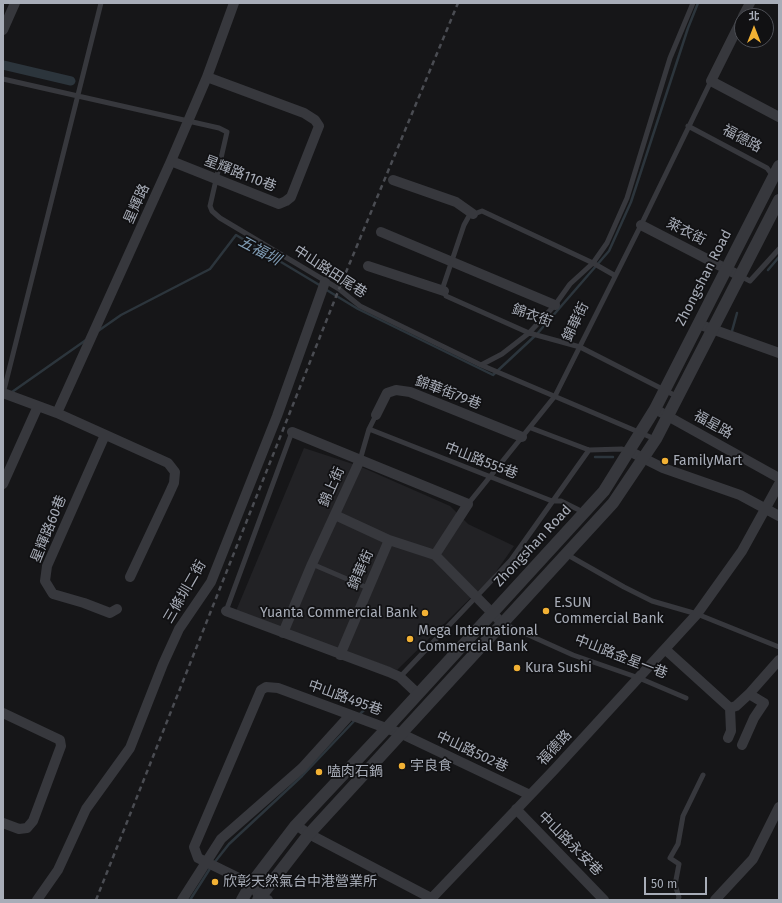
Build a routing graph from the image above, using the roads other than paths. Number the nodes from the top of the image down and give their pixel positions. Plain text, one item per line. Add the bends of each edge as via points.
1 (3, 3) edge
2 (101, 3) edge
3 (234, 3) edge
4 (693, 3) edge
5 (14, 5) edge
6 (3, 30) edge
7 (734, 34) edge
8 (207, 77) junction
9 (3, 78) edge
10 (710, 81) junction
11 (77, 96) junction
12 (779, 117) edge
13 (188, 121) junction
14 (688, 126) junction
15 (171, 161) junction
16 (777, 174) edge
17 (215, 180) junction
18 (393, 180) dead end
19 (779, 200) edge
20 (473, 214) junction
21 (641, 225) junction
22 (381, 232) dead end
23 (779, 250) edge
24 (452, 261) junction
25 (593, 263) junction
26 (368, 266) dead end
27 (726, 268) junction
28 (614, 276) junction
29 (740, 276) junction
30 (324, 286) junction
31 (444, 291) junction
32 (555, 305) junction
33 (698, 324) junction
34 (713, 329) junction
35 (529, 333) junction
36 (580, 347) junction
37 (779, 353) edge
38 (481, 365) junction
39 (664, 390) junction
40 (3, 394) edge
41 (555, 396) junction
42 (678, 397) junction
43 (38, 406) junction
44 (655, 410) junction
45 (57, 413) junction
46 (376, 415) joint
47 (668, 416) junction
48 (531, 428) junction
49 (369, 429) junction
50 (292, 432) joint
51 (641, 433) junction
52 (105, 435) junction
53 (522, 437) junction
54 (656, 439) junction
55 (588, 450) junction
56 (629, 451) junction
57 (644, 458) junction
58 (360, 460) junction
59 (490, 478) junction
60 (779, 478) edge
61 (3, 484) edge
62 (779, 484) edge
63 (552, 501) junction
64 (468, 504) junction
65 (766, 510) junction
66 (584, 513) junction
67 (335, 515) junction
68 (779, 516) edge
69 (389, 540) junction
70 (566, 554) junction
71 (435, 555) junction
72 (312, 564) junction
73 (130, 577) dead end
74 (368, 588) junction
75 (476, 598) junction
76 (117, 609) dead end
77 (226, 611) joint
78 (491, 614) junction
79 (697, 614) junction
80 (502, 623) junction
81 (283, 633) junction
82 (779, 647) edge
83 (666, 650) junction
84 (340, 655) junction
85 (779, 660) edge
86 (400, 677) junction
87 (639, 678) junction
88 (418, 694) junction
89 (749, 694) junction
90 (686, 698) dead end
91 (730, 708) junction
92 (3, 713) edge
93 (350, 715) junction
94 (387, 728) junction
95 (402, 734) junction
96 (728, 738) dead end
97 (742, 745) dead end
98 (703, 775) dead end
99 (530, 795) junction
100 (779, 807) edge
101 (516, 809) junction
102 (3, 823) edge
103 (296, 825) junction
104 (309, 834) junction
105 (205, 863) junction
106 (251, 884) junction
107 (262, 899) edge
108 (431, 899) edge
109 (36, 900) edge
110 (182, 900) edge
111 (242, 900) edge
112 (604, 900) edge
113 (678, 900) edge
114 (716, 900) edge

1 - 5 street
2 - 11 lane
3 - 8 street, 星輝路
4 - 25 lane via 670,58 627,198 607,243
5 - 6 street
7 - 10 street
8 - 13 street, 星輝路
8 - 17 street, 星輝路110巷 via 304,113 315,120 318,126 290,197 286,201 279,204
9 - 11 lane, 中山路田尾巷
10 - 12 street
10 - 14 lane, 錦華街
11 - 13 lane, 中山路田尾巷
11 - 40 lane
13 - 15 street, 星輝路
13 - 17 lane, 中山路田尾巷 via 227,132
14 - 16 lane, 福德路
14 - 21 lane, 錦華街
15 - 17 street, 星輝路110巷
15 - 45 street, 星輝路
16 - 27 street, Zhongshan Road
17 - 30 lane, 中山路田尾巷 via 210,206 212,211
18 - 20 street via 456,202
19 - 29 street, Zhongshan Road
20 - 24 lane via 464,225
20 - 25 lane via 482,211
21 - 27 street, 萊衣街
21 - 28 lane, 錦華街
22 - 24 street, 錦衣街
23 - 29 lane via 750,281
24 - 31 lane
24 - 32 street, 錦衣街
25 - 28 lane
25 - 32 lane via 570,284
26 - 31 street, 錦衣街
27 - 29 street, 萊衣街
27 - 33 street, Zhongshan Road
28 - 36 lane, 錦華街
29 - 34 street, Zhongshan Road
30 - 38 lane, 中山路田尾巷 via 339,289 360,306
30 - 109 street, 三條圳二街 via 277,416 211,582 179,629 130,748 86,809 58,870
31 - 35 lane, 錦衣街 via 446,296
32 - 35 lane
33 - 34 street
33 - 39 street, Zhongshan Road
34 - 37 street
34 - 42 street, Zhongshan Road
35 - 36 lane, 錦衣街
35 - 38 lane via 502,354
36 - 39 lane, 錦衣街
36 - 41 lane, 錦華街
38 - 41 lane, 中山路田尾巷
39 - 42 lane, 錦衣街
39 - 44 street, Zhongshan Road
40 - 43 street
41 - 48 lane, 錦華街
41 - 51 lane, 中山路田尾巷
42 - 47 street, Zhongshan Road
43 - 45 street
43 - 61 street
44 - 47 street, 福星路
44 - 51 street, Zhongshan Road
45 - 52 street
46 - 49 lane
46 - 53 street, 錦華街79巷 via 387,393 396,390 410,392
47 - 54 street, Zhongshan Road
47 - 60 street, 福星路
48 - 53 lane, 錦華街
48 - 55 lane
49 - 58 lane
49 - 59 lane, 中山路555巷
50 - 58 street
50 - 77 lane
51 - 54 lane, 中山路田尾巷
51 - 56 street, Zhongshan Road
52 - 73 street via 168,464 175,472 170,494
52 - 76 street, 星輝路60巷 via 47,566 45,580 53,594 110,613
53 - 59 lane, 錦華街
54 - 57 street, Zhongshan Road
55 - 56 lane
55 - 63 lane
56 - 57 street
56 - 66 street, Zhongshan Road via 604,490
57 - 65 street via 663,468 740,495
57 - 70 street, Zhongshan Road via 613,503
58 - 64 street, 錦上街
58 - 67 street, 錦上街
59 - 63 lane, 中山路555巷
59 - 64 lane, 錦華街
62 - 65 street, 福德路
63 - 66 lane, 中山路555巷 via 561,501
63 - 75 lane via 511,560
64 - 71 street, 錦華街
65 - 68 street
65 - 79 street, 福德路 via 728,573
66 - 78 street, Zhongshan Road
67 - 69 street, 錦華街
67 - 72 street, 錦上街
69 - 71 street, 錦華街
69 - 74 street, 錦華街
70 - 79 lane via 652,601
70 - 80 street, Zhongshan Road
71 - 75 street, 錦華街
72 - 74 lane
72 - 81 street, 錦上街
74 - 84 street, 錦華街
75 - 78 street, 錦華街
75 - 86 lane
77 - 81 street
78 - 80 street, 錦華街
78 - 88 street, Zhongshan Road
79 - 82 lane
79 - 83 street, 福德路
80 - 87 lane, 中山路金星一巷 via 574,655
80 - 95 street, Zhongshan Road
81 - 84 street
83 - 87 street, 福德路
83 - 91 street
84 - 86 street
85 - 89 street
86 - 88 street
87 - 90 lane, 中山路金星一巷
87 - 99 street, 福德路
88 - 94 street, Zhongshan Road
89 - 91 street
89 - 97 street via 764,703
91 - 96 street via 731,731
92 - 102 street via 60,740 61,746 33,821 27,828 19,829
93 - 94 street, 中山路495巷
93 - 105 street via 302,768 221,839
93 - 105 street, 中山路495巷 via 278,688 266,687 261,690 194,847 198,858
94 - 95 street, 中山路495巷
94 - 103 street, Zhongshan Road
95 - 99 street, 中山路502巷
95 - 104 street, Zhongshan Road
98 - 113 lane via 683,816 678,844 670,858 679,864 675,885
99 - 101 street, 福德路
100 - 114 street via 753,859
101 - 108 street, 福德路
101 - 112 street, 中山路永安巷
103 - 104 street, 福德路
103 - 106 street, Zhongshan Road
104 - 107 street, Zhongshan Road
104 - 108 street, 福德路
105 - 106 street
105 - 110 street
106 - 107 street
106 - 111 street, Zhongshan Road

